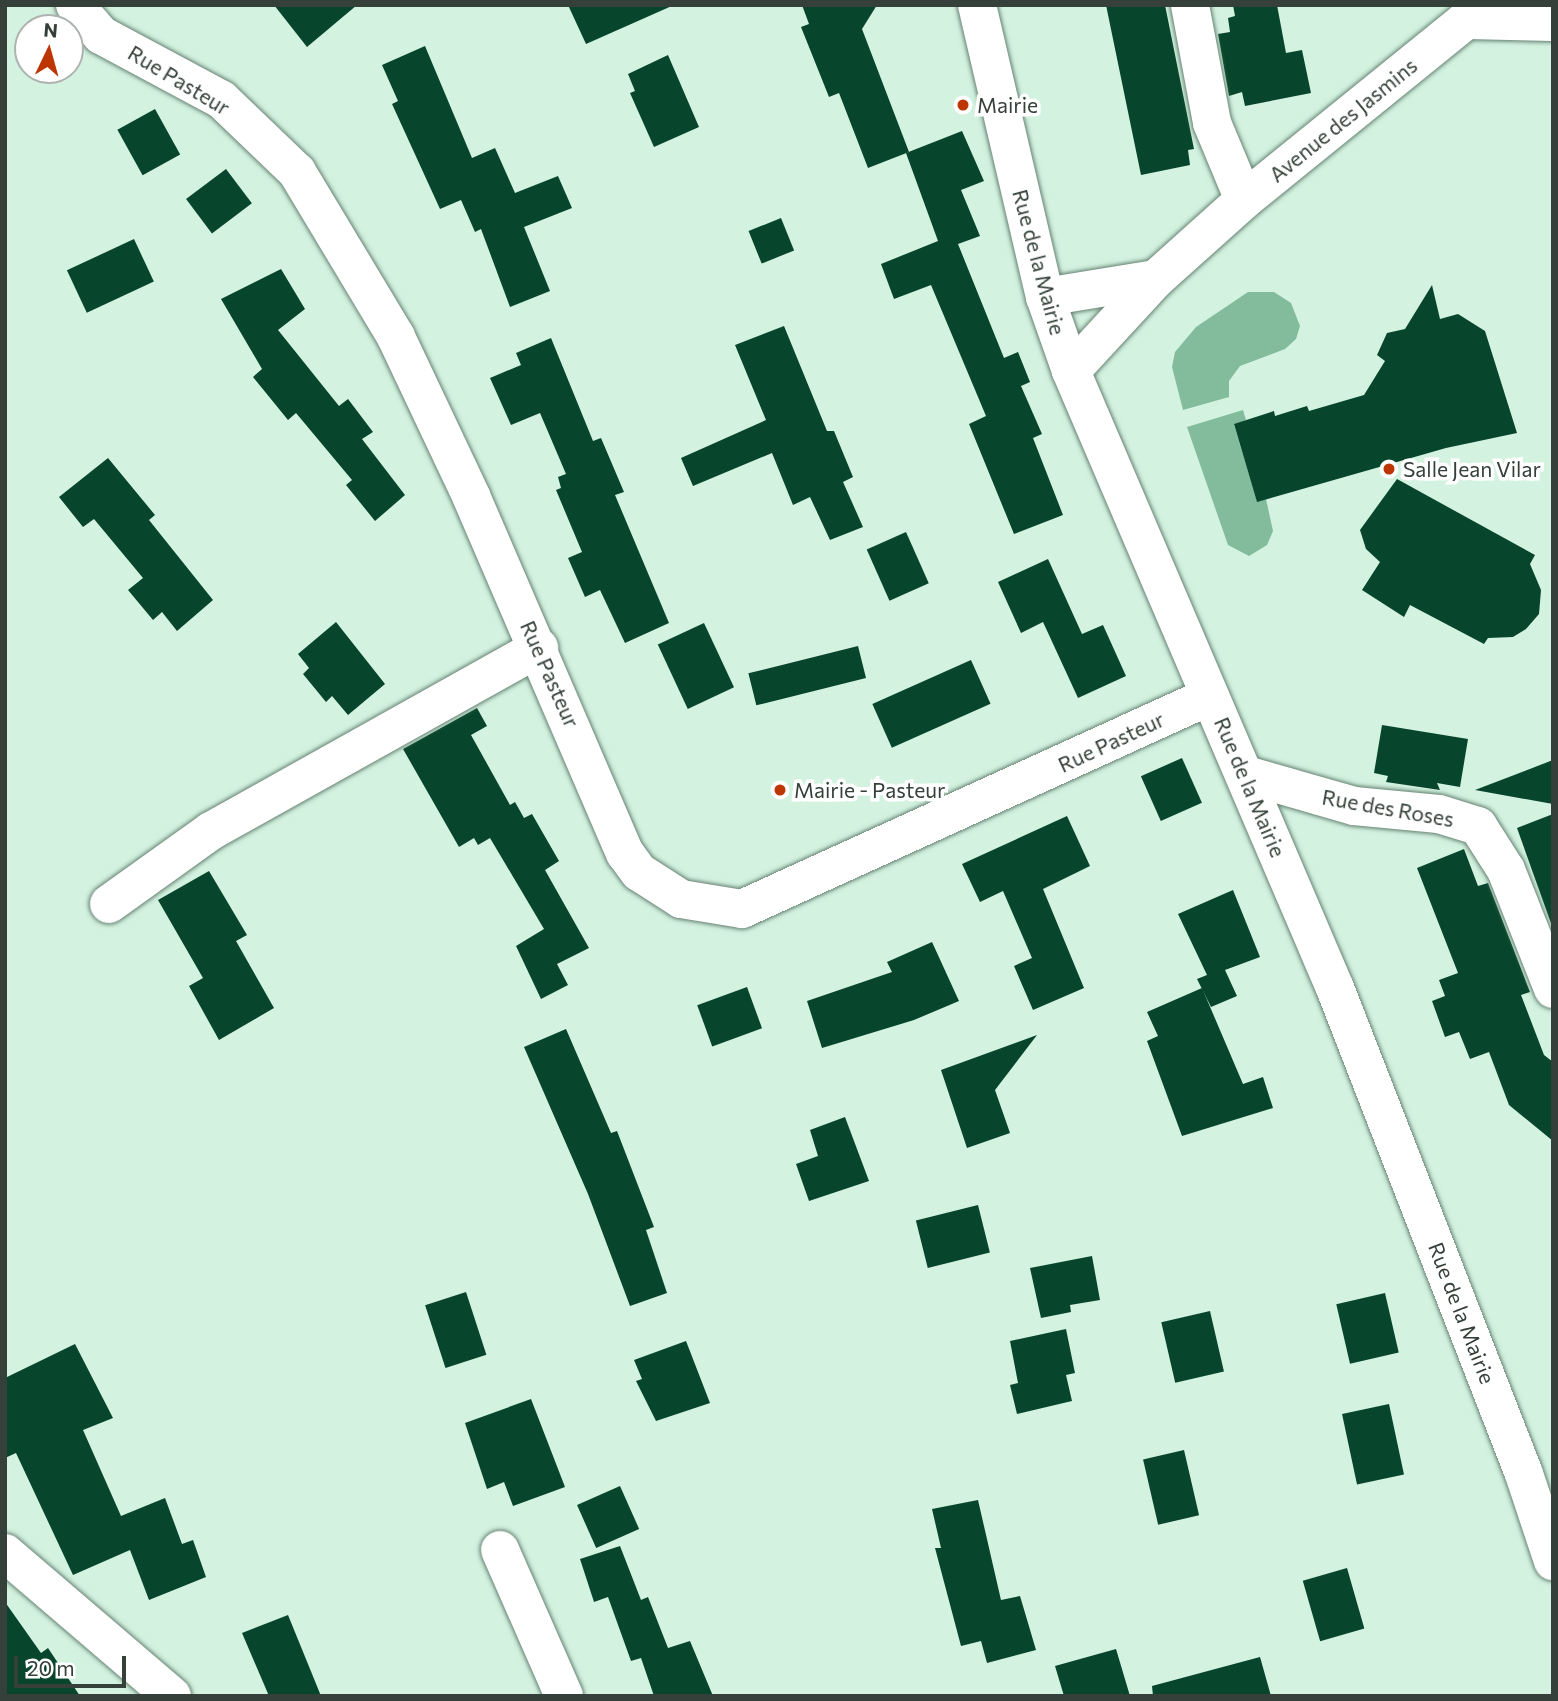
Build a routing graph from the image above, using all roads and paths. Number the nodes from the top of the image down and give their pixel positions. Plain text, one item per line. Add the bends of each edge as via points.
1 (75, 5) edge
2 (977, 5) edge
3 (1190, 5) edge
4 (1465, 12) edge
5 (1553, 22) edge
6 (1244, 200) junction
7 (1156, 279) junction
8 (1045, 297) junction
9 (1071, 371) junction
10 (539, 648) junction
11 (1210, 696) junction
12 (1246, 775) junction
13 (109, 904) dead end
14 (1553, 989) edge
15 (1538, 1468) edge
16 (500, 1550) dead end
17 (5, 1553) edge
18 (1553, 1561) edge
19 (172, 1696) edge
20 (564, 1696) edge

1 - 10 street, Rue Pasteur via 101,34 222,100 297,172 396,337
2 - 8 street, Rue de la Mairie
3 - 6 street via 1212,123
4 - 5 street, Avenue des Jasmins
4 - 6 street, Avenue des Jasmins
6 - 7 street, Avenue des Jasmins
7 - 8 street
7 - 9 street, Avenue des Jasmins
8 - 9 street, Rue de la Mairie
9 - 11 street, Rue de la Mairie
10 - 11 street, Rue Pasteur via 625,853 639,872 681,900 743,909
10 - 13 street via 211,831
11 - 12 street, Rue de la Mairie
12 - 14 street, Rue des Roses via 1354,806 1439,814 1478,826 1506,870
12 - 15 street, Rue de la Mairie
15 - 18 street, Rue de la Mairie
16 - 20 street
17 - 19 street

